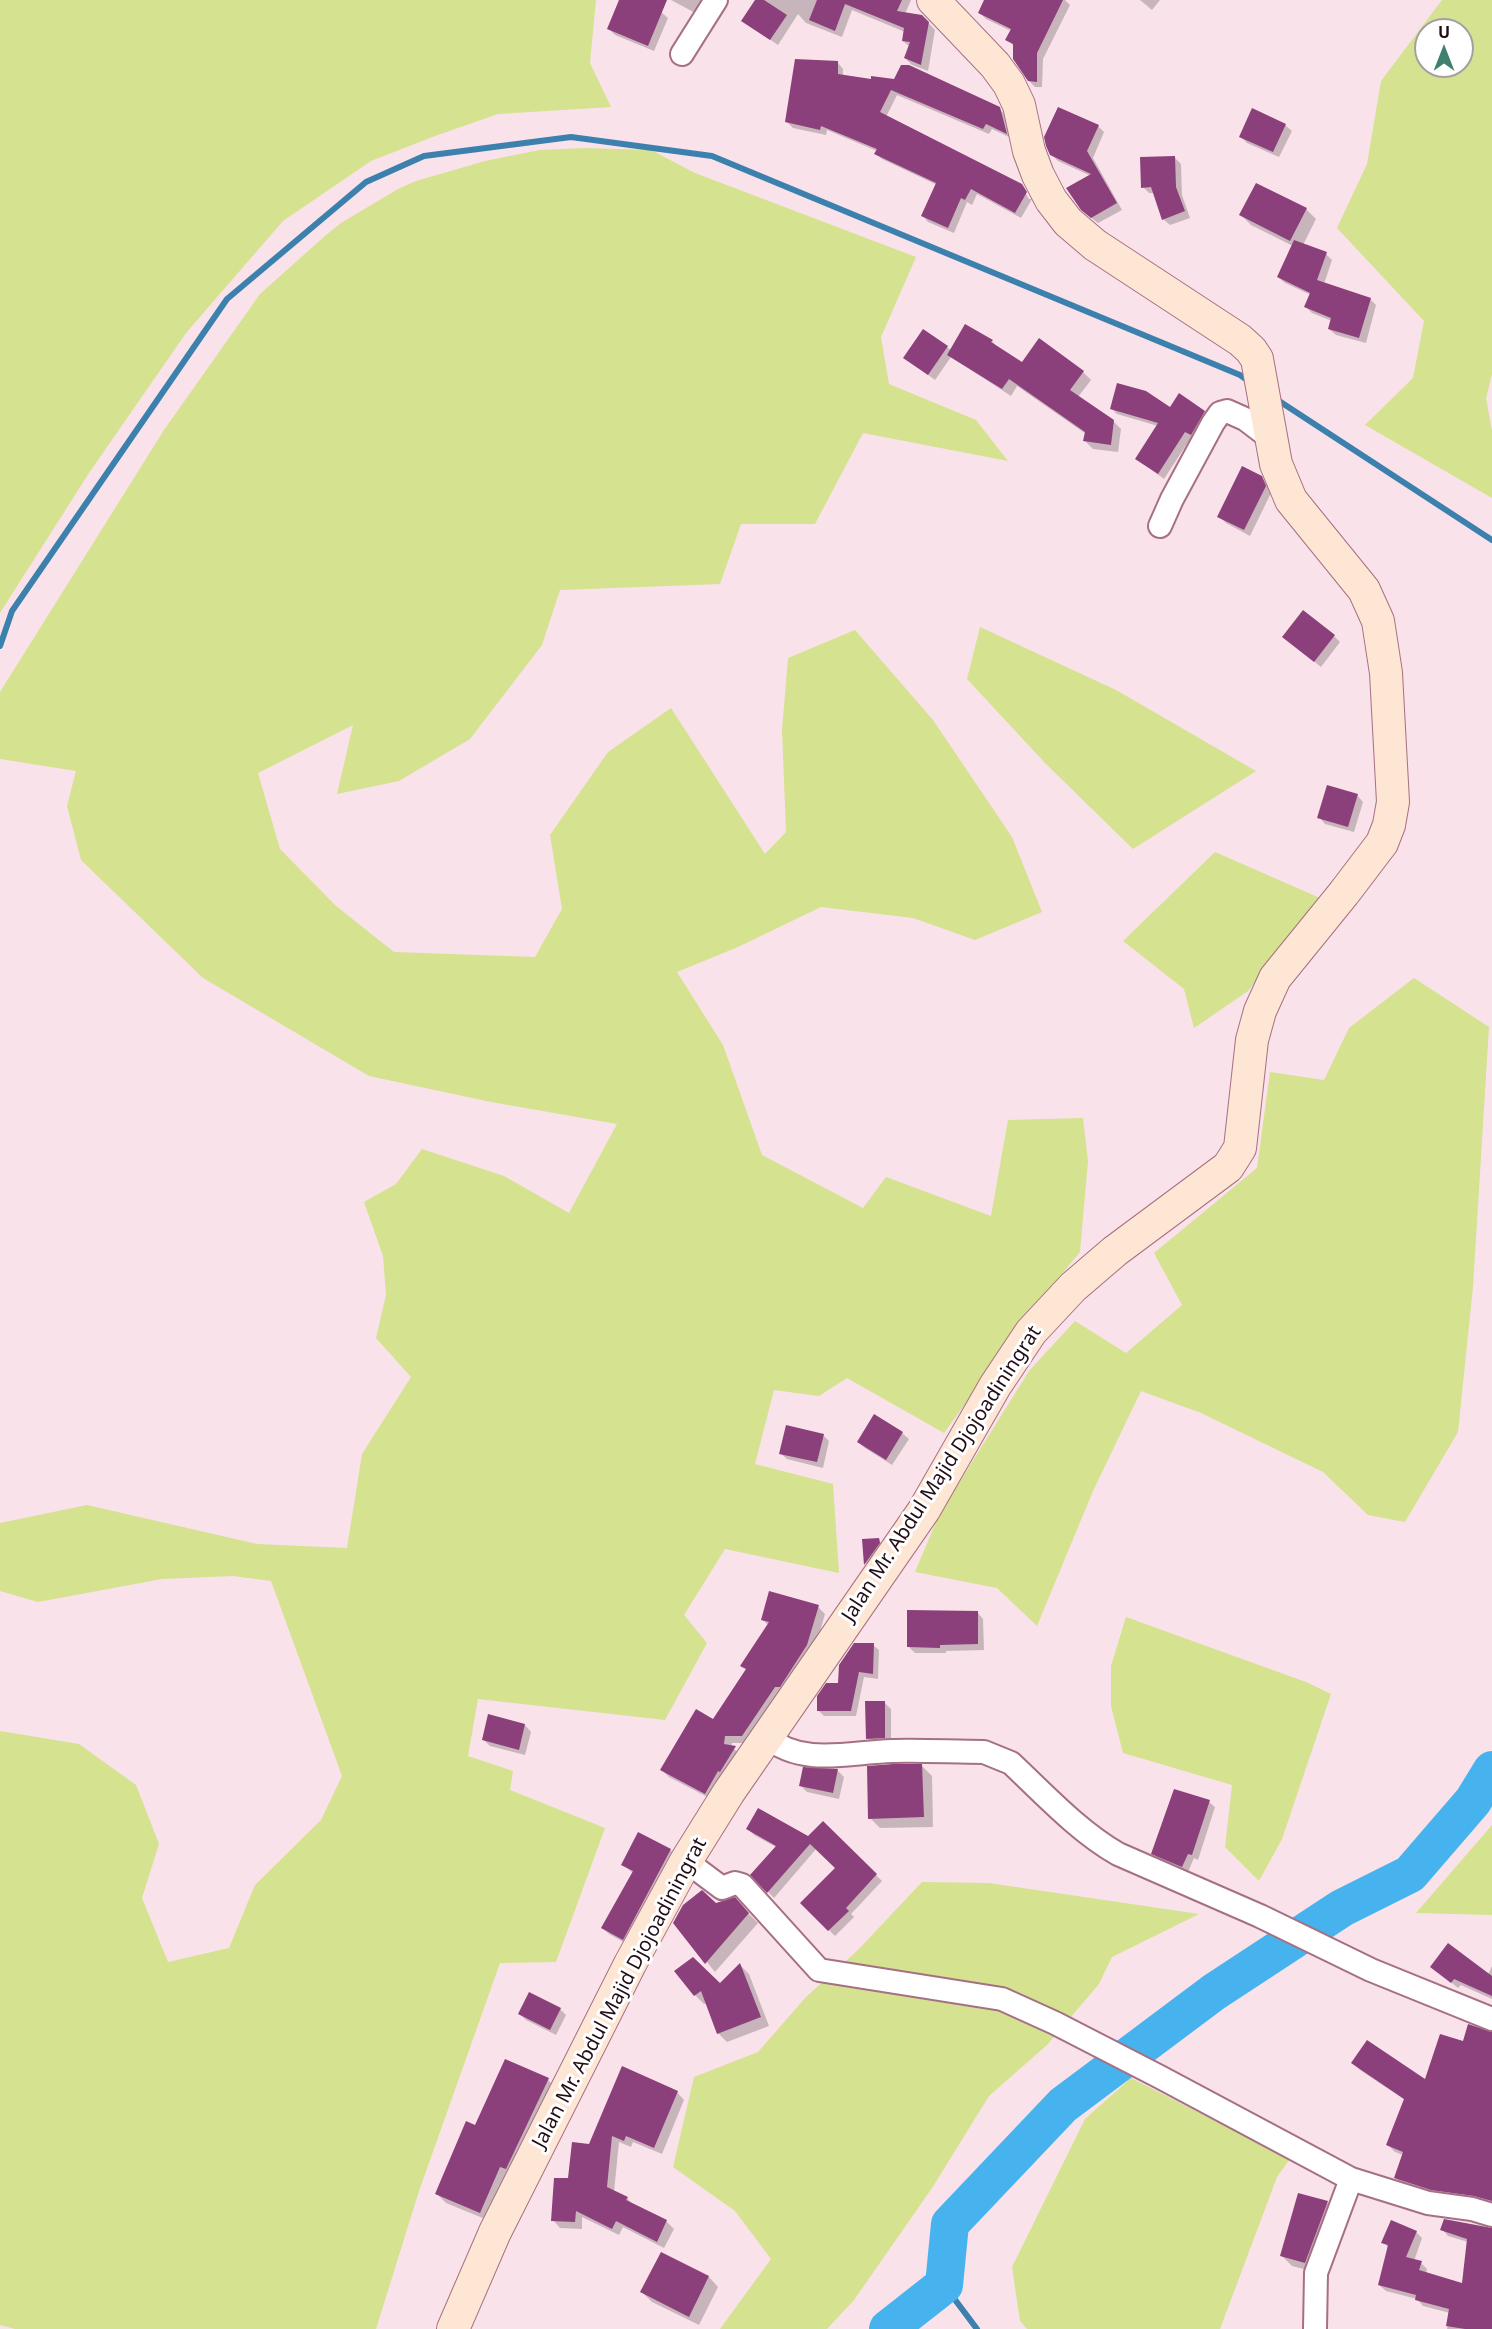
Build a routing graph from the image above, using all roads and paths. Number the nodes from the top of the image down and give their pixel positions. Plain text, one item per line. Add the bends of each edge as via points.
1 (716, 0) edge
2 (933, 0) edge
3 (682, 54) dead end
4 (1269, 430) junction
5 (1160, 526) dead end
6 (767, 1737) junction
7 (686, 1861) junction
8 (1492, 2019) edge
9 (1351, 2179) junction
10 (1492, 2215) edge
11 (453, 2329) edge
12 (1315, 2329) edge

1 - 3 street
2 - 4 street, Jalan Mr. Abdul Majid Djojoadiningrat via 1010,84 1038,175 1068,222 1095,245 1251,350 1257,359
4 - 5 street via 1227,411 1220,413
4 - 6 street, Jalan Mr. Abdul Majid Djojoadiningrat via 1276,464 1291,500 1364,590 1378,621 1386,673 1394,802 1389,825 1382,843 1275,978 1252,1040 1236,1157 1115,1251 1073,1287 1031,1332 995,1386 924,1510
6 - 7 street, Jalan Mr. Abdul Majid Djojoadiningrat
6 - 8 street via 780,1748 817,1756 892,1750 984,1752 1011,1763 1105,1846 1371,1970
7 - 9 street via 722,1888 735,1883 742,1885 819,1970 1002,1999 1160,2077
7 - 11 street, Jalan Mr. Abdul Majid Djojoadiningrat via 495,2232
9 - 10 street via 1428,2203
9 - 12 street via 1316,2273

